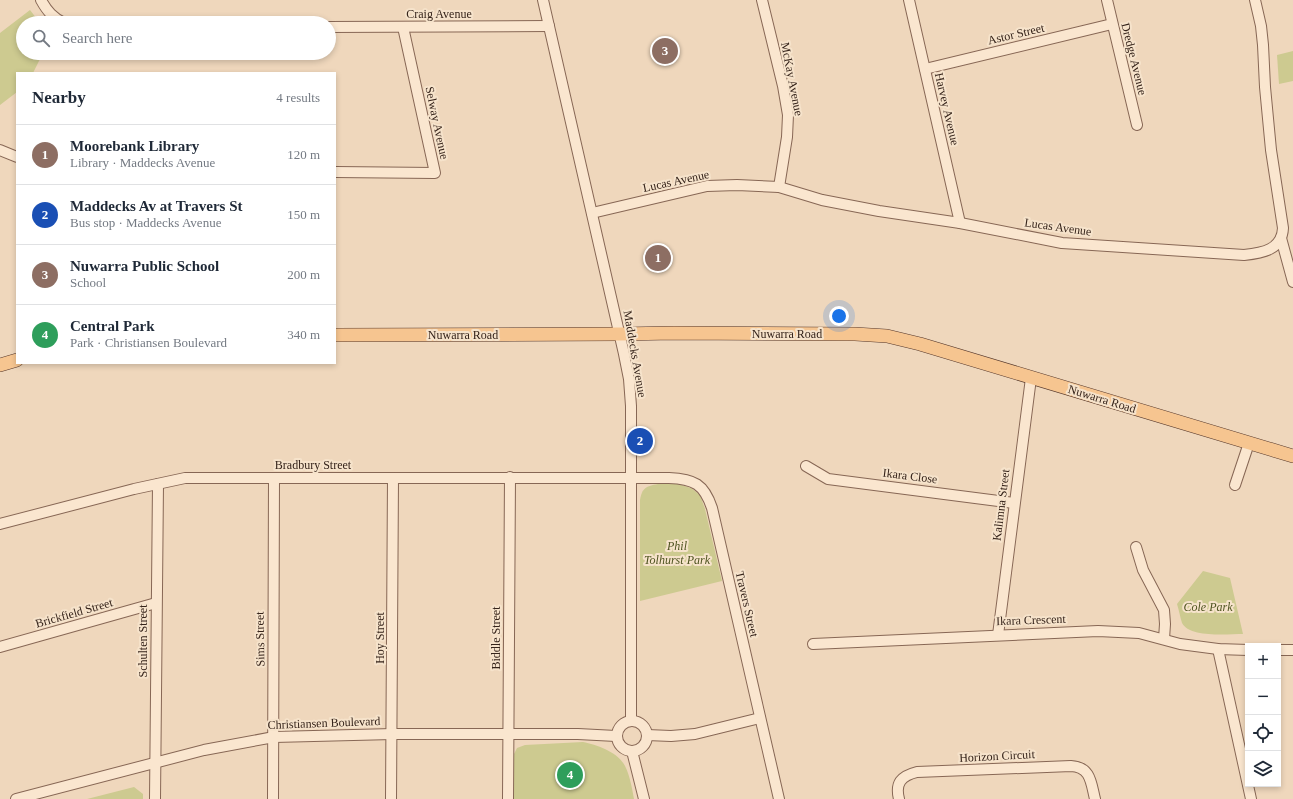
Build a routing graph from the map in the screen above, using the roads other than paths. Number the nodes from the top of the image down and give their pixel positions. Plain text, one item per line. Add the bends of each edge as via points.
1 (41, 0) edge
2 (543, 0) edge
3 (762, 0) edge
4 (909, 0) edge
5 (1107, 0) edge
6 (1255, 0) edge
7 (53, 16) edge
8 (1112, 24) junction
9 (549, 26) junction
10 (336, 27) edge
11 (403, 27) junction
12 (925, 69) junction
13 (1137, 125) dead end
14 (0, 150) edge
15 (16, 157) edge
16 (336, 172) edge
17 (778, 187) junction
18 (592, 214) junction
19 (960, 223) junction
20 (1281, 238) junction
21 (1293, 282) edge
22 (620, 334) junction
23 (336, 335) edge
24 (16, 360) edge
25 (0, 365) edge
26 (1030, 378) junction
27 (1249, 443) junction
28 (1293, 456) edge
29 (806, 466) dead end
30 (510, 477) junction
31 (274, 478) junction
32 (393, 478) junction
33 (631, 478) junction
34 (158, 484) junction
35 (1236, 485) dead end
36 (1014, 503) junction
37 (0, 524) edge
38 (1136, 547) dead end
39 (156, 603) junction
40 (998, 635) junction
41 (1164, 639) junction
42 (813, 644) dead end
43 (0, 647) edge
44 (1218, 649) junction
45 (1245, 650) edge
46 (1281, 650) edge
47 (1293, 650) edge
48 (760, 718) junction
49 (631, 720) junction
50 (393, 734) junction
51 (508, 735) junction
52 (647, 735) junction
53 (616, 736) junction
54 (274, 737) junction
55 (632, 751) junction
56 (156, 762) junction
57 (16, 799) edge
58 (155, 799) edge
59 (273, 799) edge
60 (391, 799) edge
61 (508, 799) edge
62 (644, 799) edge
63 (779, 799) edge
64 (898, 799) edge
65 (1095, 799) edge
66 (1251, 799) edge

1 - 7 street
2 - 9 street, Maddecks Avenue
3 - 17 street, McKay Avenue via 788,115 787,137
4 - 12 street, Harvey Avenue
5 - 8 street, Dredge Avenue
6 - 20 street via 1261,26 1271,150 1283,228
8 - 12 street, Astor Street
8 - 13 street, Dredge Avenue
9 - 11 street, Craig Avenue
9 - 18 street, Maddecks Avenue
10 - 11 street, Craig Avenue
11 - 16 street, Selway Avenue via 435,173
12 - 19 street, Harvey Avenue
14 - 15 street
17 - 18 street, Lucas Avenue via 737,184 707,186
17 - 19 street, Lucas Avenue via 829,202
18 - 22 street, Maddecks Avenue
19 - 20 street, Lucas Avenue via 1062,243 1244,255 1259,254 1271,249
20 - 21 street
22 - 23 main road, Nuwarra Road
22 - 26 main road, Nuwarra Road via 887,336
22 - 33 street, Maddecks Avenue via 630,393
24 - 25 main road
26 - 27 main road, Nuwarra Road
26 - 36 street, Kalimna Street
27 - 28 main road, Nuwarra Road
27 - 35 street
29 - 36 street, Ikara Close via 828,479
30 - 32 street, Bradbury Street
30 - 33 street, Bradbury Street
30 - 51 street, Biddle Street
31 - 32 street, Bradbury Street
31 - 34 street, Bradbury Street via 185,478
31 - 54 street, Sims Street
32 - 50 street, Hoy Street
33 - 48 street, Travers Street via 680,478 697,483 704,490
33 - 49 street, Maddecks Avenue
34 - 37 street, Bradbury Street
34 - 39 street, Schulten Street
36 - 40 street, Kalimna Street
38 - 41 street via 1143,570 1164,610
39 - 43 street, Brickfield Street
39 - 56 street, Schulten Street
40 - 41 street, Ikara Crescent via 1117,631
40 - 42 street, Ikara Crescent
41 - 44 street, Ikara Crescent via 1180,644
44 - 45 street, Ikara Crescent
44 - 66 street
46 - 47 street
48 - 52 street via 695,734
48 - 63 street, Travers Street
49 - 52 street via 644,726
49 - 53 street via 618,728
50 - 51 street, Christiansen Boulevard
50 - 54 street, Christiansen Boulevard
50 - 60 street, Hoy Street
51 - 53 street, Christiansen Boulevard
51 - 61 street, Biddle Street
52 - 55 street via 641,748
53 - 55 street via 620,746
54 - 56 street, Christiansen Boulevard
54 - 59 street, Sims Street
55 - 62 street
56 - 57 street, Christiansen Boulevard
56 - 58 street, Schulten Street
64 - 65 street, Horizon Circuit via 899,782 912,773 1071,766 1080,767 1087,772

